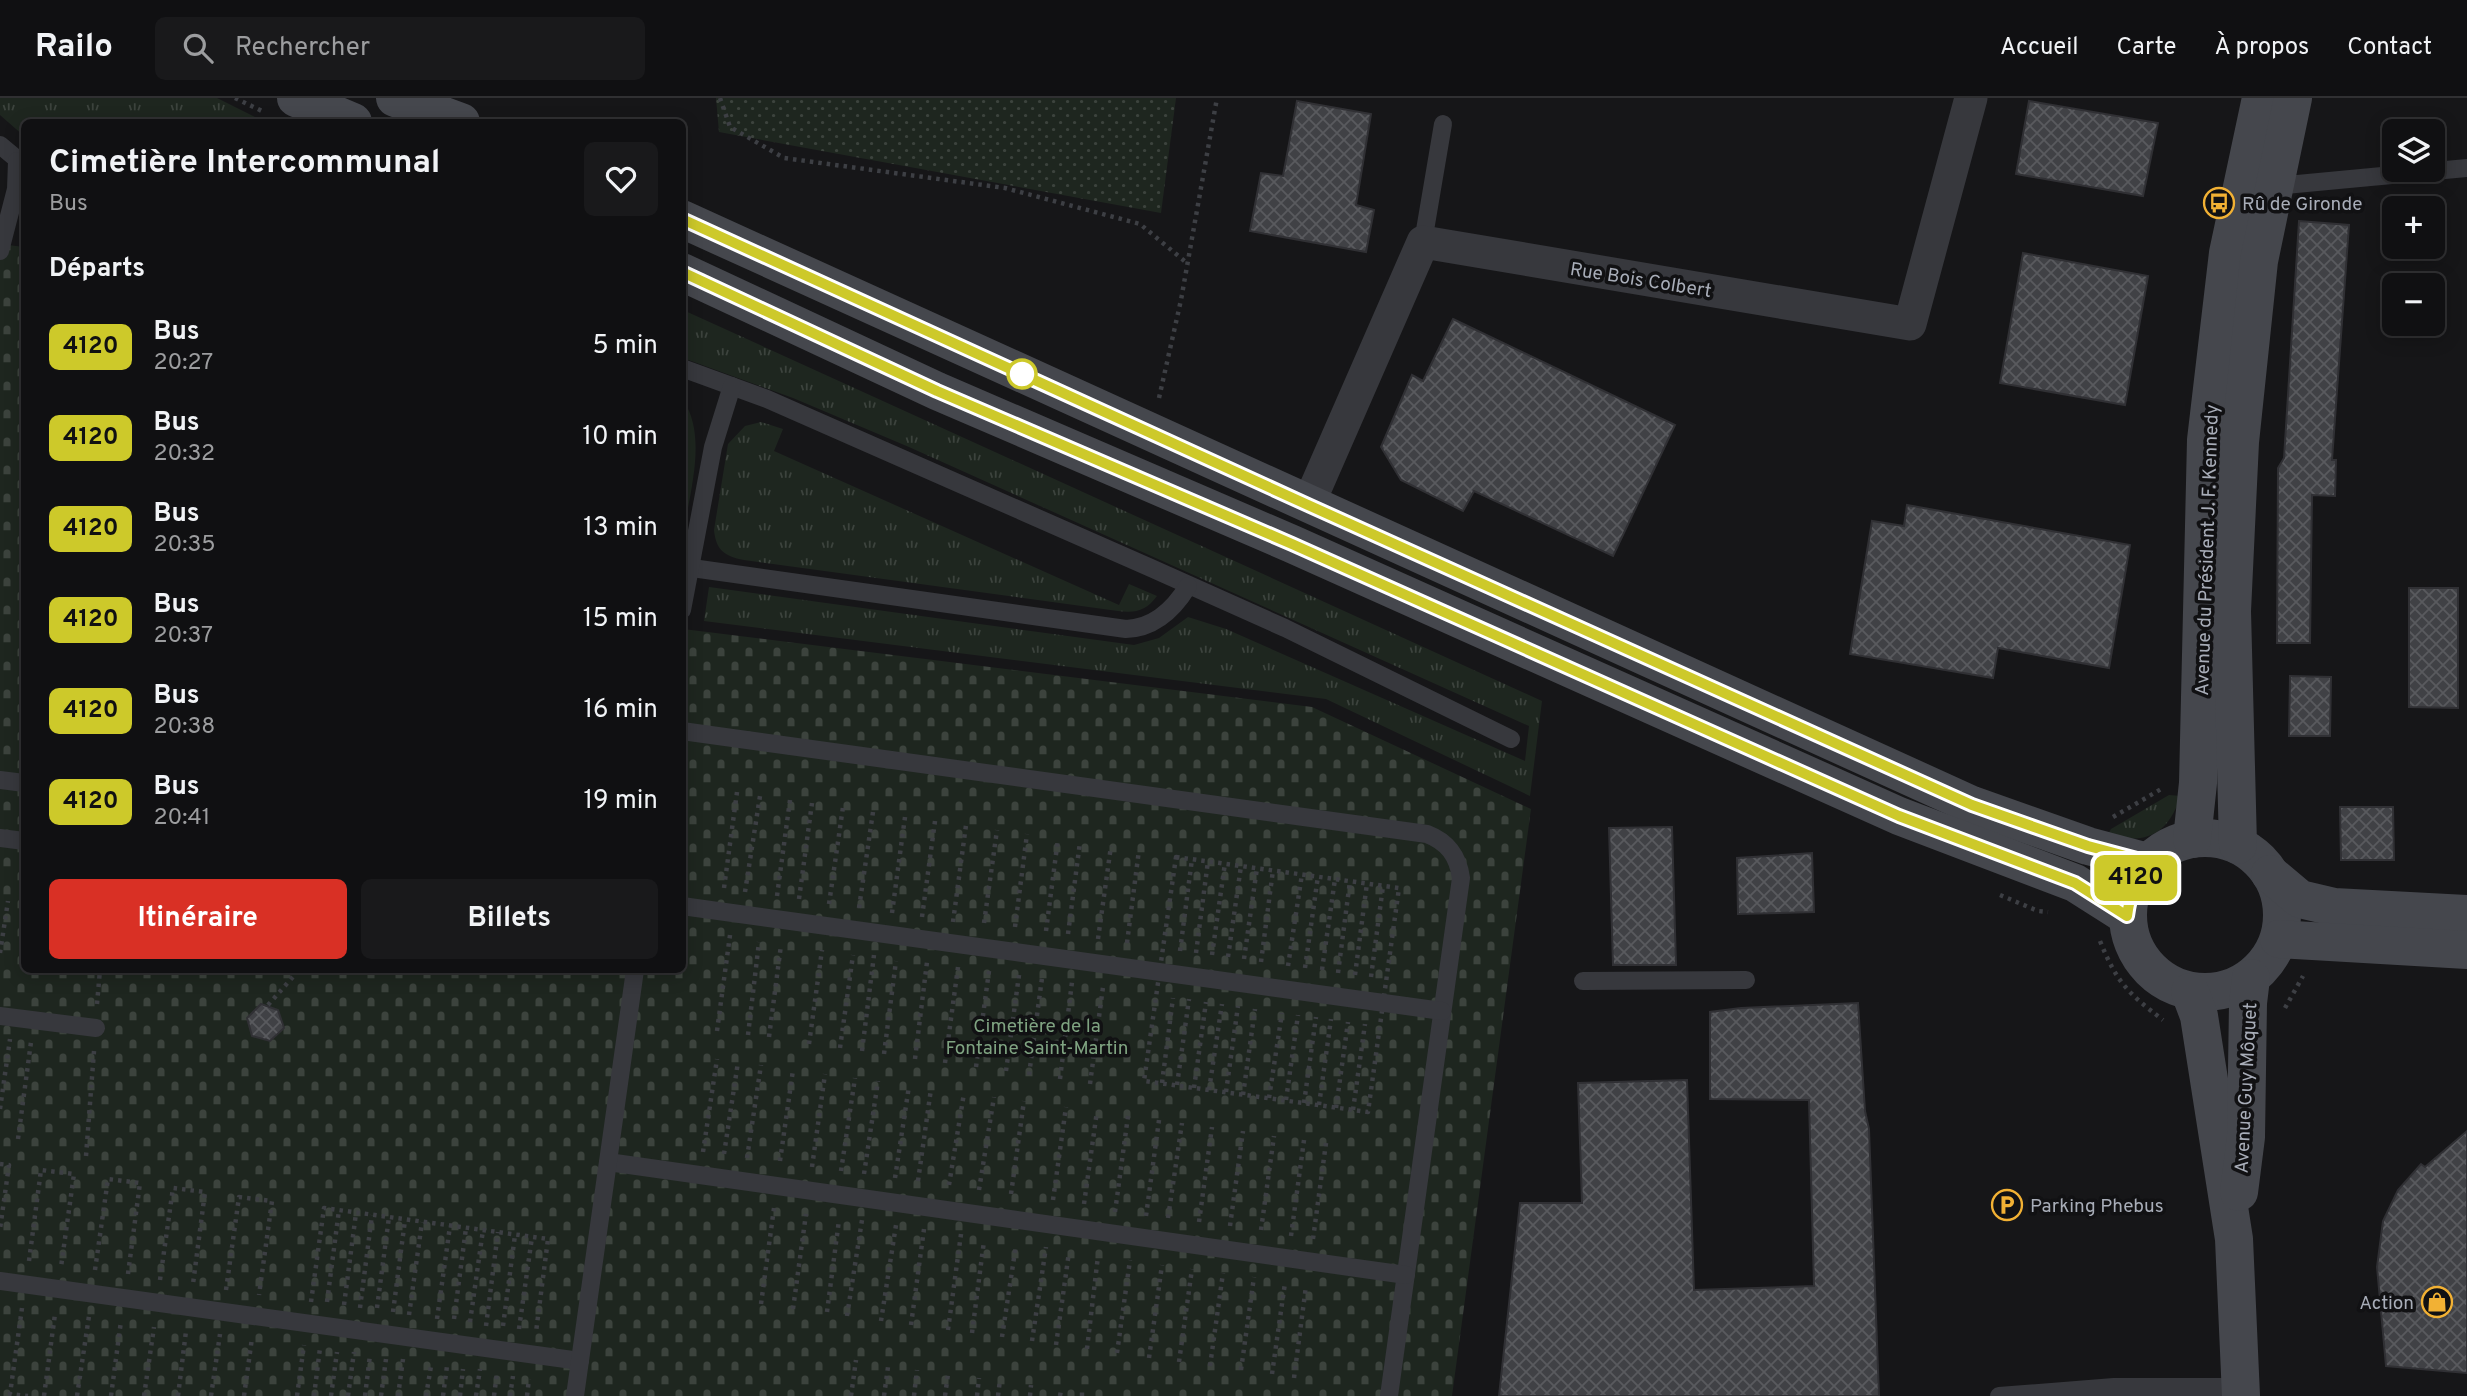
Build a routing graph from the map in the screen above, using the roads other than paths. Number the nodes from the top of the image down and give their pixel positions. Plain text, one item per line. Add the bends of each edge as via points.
1 (395, 98) edge
2 (412, 98) edge
3 (1971, 98) edge
4 (2261, 98) edge
5 (2293, 98) edge
6 (300, 103) edge
7 (345, 119) edge
8 (453, 119) edge
9 (455, 119) edge
10 (1443, 124) dead end
11 (0, 145) edge
12 (21, 163) edge
13 (2467, 169) edge
14 (2275, 186) junction
15 (686, 221) edge
16 (1423, 242) junction
17 (0, 251) edge
18 (686, 274) edge
19 (686, 369) edge
20 (732, 386) junction
21 (1151, 433) junction
22 (1132, 474) junction
23 (1308, 505) junction
24 (1292, 544) junction
25 (692, 568) junction
26 (1188, 586) junction
27 (686, 593) edge
28 (686, 732) edge
29 (1511, 739) dead end
30 (0, 780) edge
31 (21, 783) edge
32 (0, 838) edge
33 (2192, 839) junction
34 (21, 841) edge
35 (2238, 845) junction
36 (2148, 862) junction
37 (2270, 874) junction
38 (686, 907) edge
39 (2467, 914) edge
40 (2127, 916) junction
41 (2279, 939) junction
42 (2467, 950) edge
43 (635, 973) edge
44 (2251, 978) junction
45 (1746, 979) dead end
46 (1583, 981) dead end
47 (2190, 992) junction
48 (1442, 1011) junction
49 (7, 1017) edge
50 (96, 1028) road end
51 (608, 1162) junction
52 (2234, 1239) junction
53 (1406, 1275) junction
54 (0, 1281) edge
55 (580, 1361) junction
56 (2240, 1391) edge
57 (575, 1396) edge
58 (1389, 1396) edge
59 (1999, 1396) edge

1 - 8 main road
2 - 9 main road
3 - 16 street, Rue Bois Colbert via 1910,324
4 - 33 main road, Avenue du Président J. F. Kennedy via 2228,253 2206,440 2198,783
5 - 14 main road, Avenue du Président J. F. Kennedy
6 - 7 main road
10 - 16 lane
11 - 12 lane
12 - 17 lane
13 - 14 lane
14 - 35 main road, Avenue du Président J. F. Kennedy via 2259,261 2240,442 2232,611
15 - 21 main road
16 - 23 street
18 - 22 main road via 937,391
19 - 20 lane
20 - 25 lane via 713,447
20 - 26 lane
21 - 22 main road
21 - 23 main road
22 - 24 main road
23 - 24 main road
23 - 36 main road via 1972,805
24 - 40 main road via 1899,816 2075,883
25 - 26 lane via 1126,629 1154,621
25 - 27 lane
26 - 29 lane via 1285,628
28 - 48 lane via 1438,838 1452,852 1461,878
30 - 31 lane
32 - 34 lane
33 - 35 main road
33 - 36 main road via 2169,847
35 - 37 main road
36 - 40 main road via 2129,896
37 - 39 main road via 2300,899 2334,907
37 - 41 main road via 2281,905
38 - 48 lane
40 - 47 main road via 2134,947 2152,973
41 - 42 main road
41 - 44 main road
43 - 51 lane
44 - 47 main road via 2232,988
44 - 52 main road, Avenue Guy Môquet via 2246,1137
45 - 46 lane
47 - 52 main road, Avenue Guy Môquet via 2199,1016
48 - 53 lane
49 - 50 lane
51 - 53 lane
51 - 55 lane
52 - 56 main road, Avenue Guy Môquet
53 - 58 lane
54 - 55 lane
55 - 57 lane
56 - 59 lane via 2114,1387

